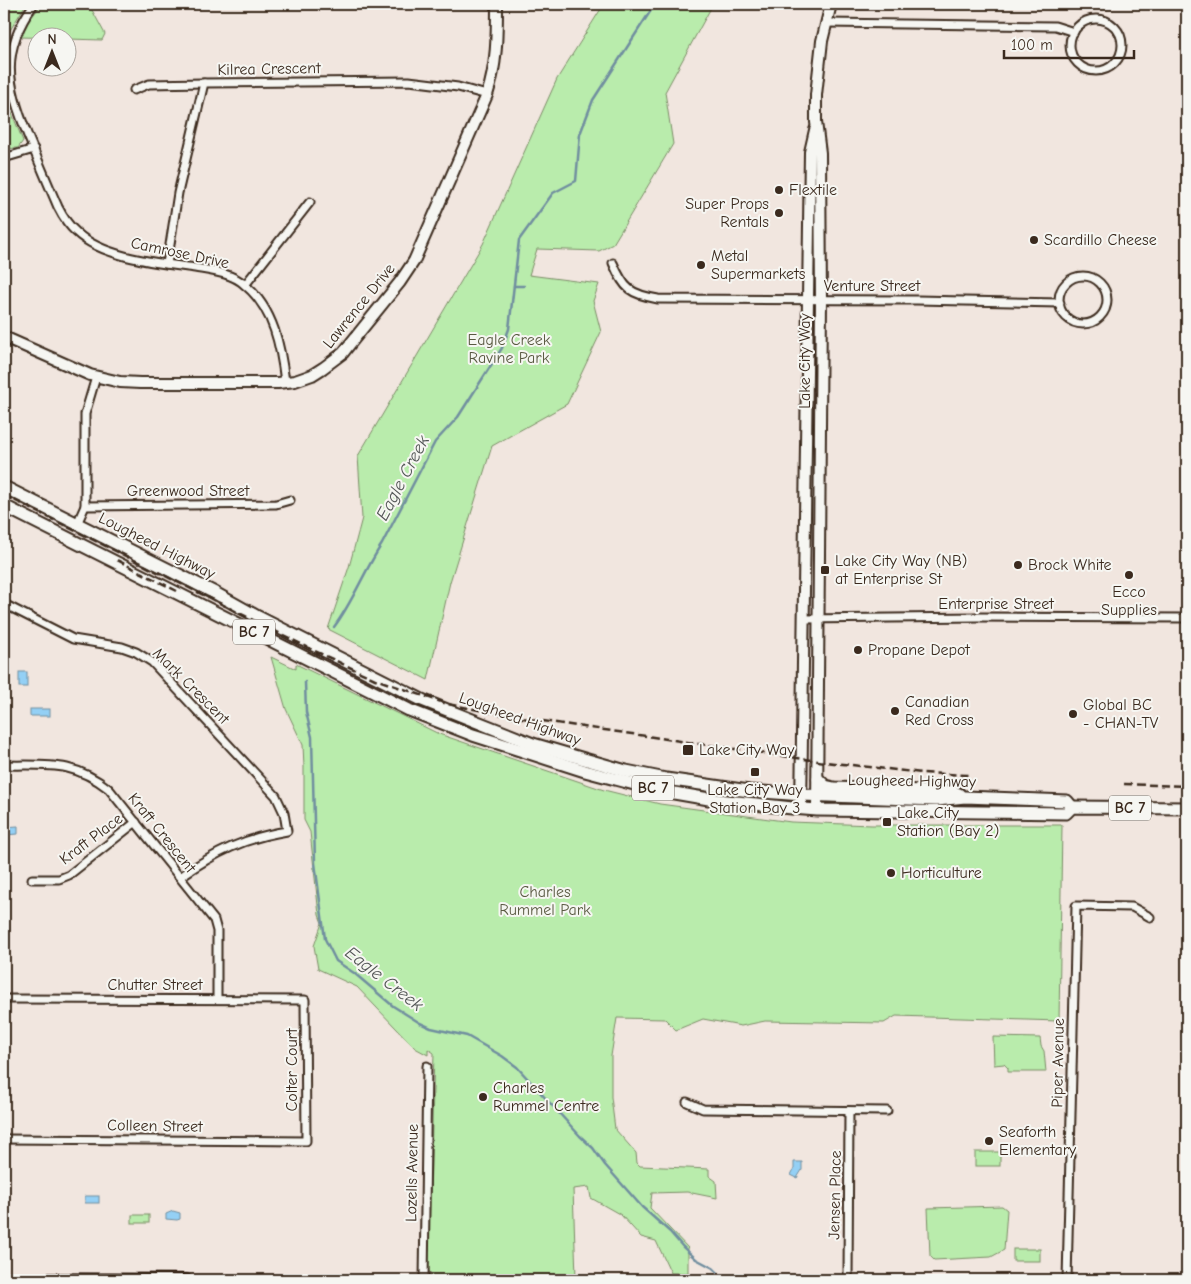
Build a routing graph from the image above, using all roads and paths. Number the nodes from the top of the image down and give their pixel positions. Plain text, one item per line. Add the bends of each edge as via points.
1 (34, 4) edge
2 (497, 4) edge
3 (831, 4) edge
4 (826, 23) junction
5 (1074, 32) junction
6 (204, 83) junction
7 (134, 90) dead end
8 (487, 95) junction
9 (816, 122) junction
10 (34, 150) junction
11 (4, 158) edge
12 (310, 202) dead end
13 (613, 263) dead end
14 (167, 264) junction
15 (245, 285) junction
16 (808, 300) junction
17 (821, 300) junction
18 (1060, 303) junction
19 (4, 337) edge
20 (96, 377) junction
21 (286, 382) junction
22 (4, 487) edge
23 (290, 500) dead end
24 (4, 506) edge
25 (85, 506) junction
26 (77, 524) junction
27 (4, 604) edge
28 (819, 617) junction
29 (1187, 618) edge
30 (804, 619) junction
31 (4, 765) edge
32 (818, 779) junction
33 (802, 795) junction
34 (817, 795) junction
35 (964, 797) junction
36 (1072, 807) junction
37 (801, 808) junction
38 (1187, 808) edge
39 (817, 810) junction
40 (136, 822) junction
41 (180, 877) junction
42 (32, 879) dead end
43 (1150, 917) dead end
44 (4, 999) edge
45 (217, 999) junction
46 (305, 1000) joint
47 (427, 1066) dead end
48 (687, 1102) dead end
49 (850, 1111) junction
50 (887, 1111) dead end
51 (4, 1139) edge
52 (306, 1141) joint
53 (4, 1279) edge
54 (186, 1280) edge
55 (424, 1280) edge
56 (848, 1280) edge
57 (1067, 1280) edge

1 - 10 street, Camrose Drive via 16,32 8,67 14,101
2 - 8 street, Lawrence Drive via 496,56
3 - 4 street, Lake City Way
4 - 5 street via 1055,26
4 - 9 street, Lake City Way via 816,95
5 - 5 street via 1070,48 1078,64 1093,71 1110,67 1116,61 1122,45 1116,29 1110,24 1094,19 1086,21
6 - 7 street via 150,84
6 - 8 street, Kilrea Crescent via 409,81 458,87
6 - 14 street, Kilrea Crescent via 178,193
8 - 21 street, Lawrence Drive via 407,272 338,357 312,375
9 - 16 street, Lake City Way via 810,152
9 - 17 street, Lake City Way via 820,153
10 - 11 street
10 - 14 street, Camrose Drive via 58,207 77,233 90,243 125,256
12 - 15 street
13 - 16 street, Venture Street via 619,279 628,290 642,296 658,299
14 - 15 street, Camrose Drive via 218,272
15 - 21 street, Camrose Drive via 264,307 273,326 282,353
16 - 17 street, Venture Street
16 - 30 street, Lake City Way
17 - 18 street, Venture Street
17 - 28 street, Lake City Way
18 - 18 street via 1066,316 1079,324 1086,324 1105,311 1107,295 1098,282 1083,276 1068,282 1060,295
19 - 20 street, Lawrence Drive
20 - 21 street, Lawrence Drive via 129,383
20 - 25 street via 85,414
22 - 26 main road, Lougheed Highway / BC 7
23 - 25 street, Greenwood Street via 276,504
24 - 37 main road, Lougheed Highway / BC 7 via 409,710 464,732 585,771 657,790 708,799
25 - 26 street
26 - 33 main road, Lougheed Highway / BC 7 via 422,700 533,744 666,779
27 - 41 street, Mark Crescent via 73,639 122,647 152,662 276,796 284,813 287,831 241,842 216,853
28 - 29 street, Enterprise Street
28 - 30 street, Enterprise Street
28 - 32 street, Lake City Way
30 - 33 street, Lake City Way
31 - 40 street, Kraft Crescent via 75,769 109,789
32 - 34 street, Lake City Way
32 - 35 main road via 834,788 954,792
33 - 34 main road, Lougheed Highway / BC 7
33 - 37 street, Lake City Way
34 - 35 main road, Lougheed Highway / BC 7 via 937,800
34 - 39 street, Lake City Way
35 - 36 main road, Lougheed Highway / BC 7 via 1067,801
36 - 38 main road, Lougheed Highway / BC 7
36 - 39 main road, Lougheed Highway / BC 7 via 1066,813
37 - 39 main road, Lougheed Highway / BC 7
40 - 41 street, Kraft Crescent
40 - 42 street, Kraft Place via 68,875 59,879
41 - 45 street, Kraft Crescent via 214,920 217,931
43 - 57 street, Piper Avenue via 1132,907 1076,906
44 - 45 street, Chutter Street
45 - 46 street, Chutter Street
46 - 52 street, Colter Court
47 - 55 street, Lozells Avenue
48 - 49 street via 703,1109
49 - 50 street
49 - 56 street, Jensen Place
51 - 52 street, Colleen Street
53 - 54 street

